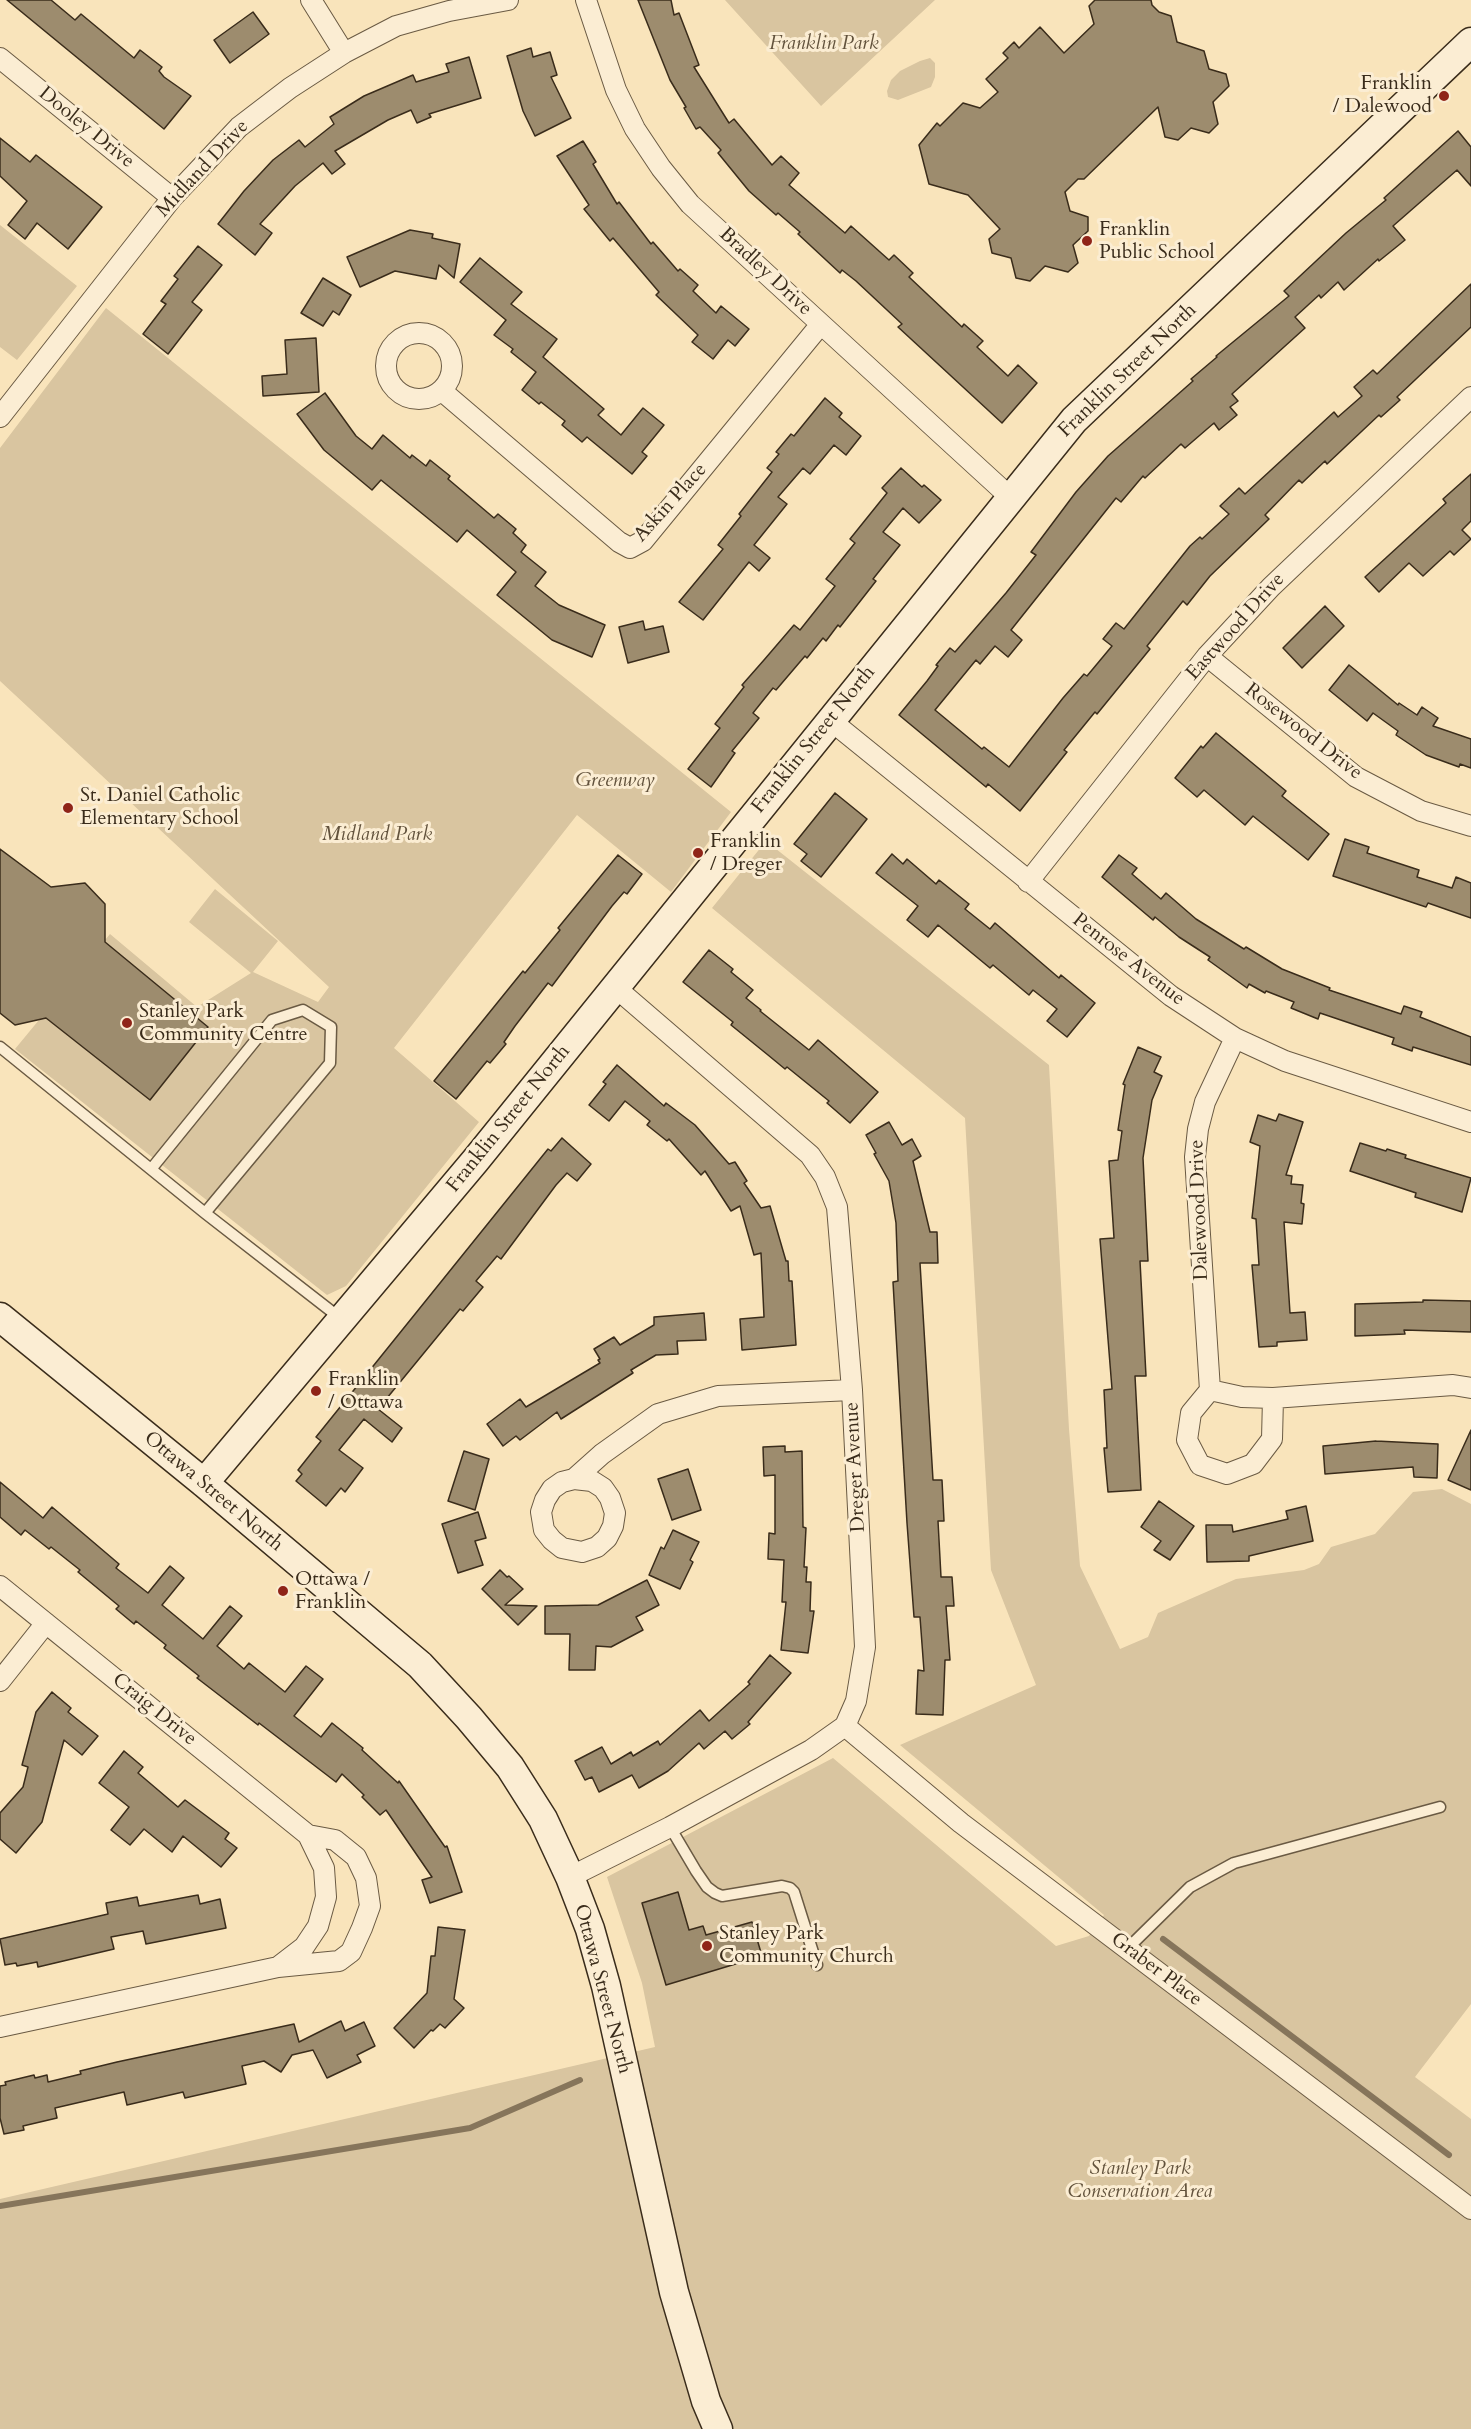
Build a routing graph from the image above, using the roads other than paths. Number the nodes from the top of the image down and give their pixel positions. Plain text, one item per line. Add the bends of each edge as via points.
1 (311, 0) edge
2 (508, 0) edge
3 (586, 0) edge
4 (1470, 46) edge
5 (344, 53) junction
6 (0, 58) edge
7 (172, 198) junction
8 (821, 324) junction
9 (442, 391) dead end
10 (1471, 397) edge
11 (0, 417) edge
12 (1010, 497) junction
13 (1207, 656) junction
14 (830, 720) junction
15 (1471, 826) edge
16 (1028, 882) junction
17 (616, 988) junction
18 (1235, 1038) junction
19 (0, 1047) edge
20 (1471, 1122) edge
21 (152, 1168) junction
22 (205, 1213) junction
23 (0, 1317) edge
24 (342, 1320) junction
25 (1471, 1388) edge
26 (852, 1390) junction
27 (1210, 1390) junction
28 (1273, 1398) junction
29 (574, 1479) dead end
30 (204, 1483) junction
31 (0, 1586) edge
32 (46, 1623) junction
33 (0, 1681) edge
34 (845, 1726) junction
35 (1440, 1806) dead end
36 (670, 1827) junction
37 (308, 1835) junction
38 (570, 1877) junction
39 (1127, 1949) junction
40 (817, 1965) dead end
41 (278, 1967) junction
42 (0, 2027) edge
43 (1471, 2209) edge
44 (718, 2429) edge

1 - 5 street
2 - 5 street, Midland Drive via 449,10 396,26
3 - 8 street, Bradley Drive via 616,90 635,129 662,168 690,204
4 - 12 street, Franklin Street North via 1074,420
5 - 7 street, Midland Drive via 239,127
6 - 7 street, Dooley Drive
7 - 11 street, Midland Drive
8 - 9 street, Askin Place via 642,541 630,548
8 - 12 street, Bradley Drive
10 - 13 street, Eastwood Drive via 1271,586
12 - 14 street, Franklin Street North
13 - 15 street, Rosewood Drive via 1356,777 1421,811
13 - 16 street, Eastwood Drive
14 - 16 street, Penrose Avenue
14 - 17 street, Franklin Street North
16 - 18 street, Penrose Avenue via 1171,996
17 - 24 street, Franklin Street North
17 - 26 street, Dreger Avenue via 810,1155 825,1177 837,1207
18 - 20 street, Penrose Avenue via 1285,1061
18 - 27 street, Dalewood Drive via 1204,1102 1195,1157
19 - 21 lane
21 - 22 lane
21 - 22 lane via 272,1020 303,1010 331,1027 330,1063
22 - 24 lane
23 - 30 street, Ottawa Street North
24 - 30 street, Franklin Street North
25 - 28 street via 1453,1385
26 - 29 street via 718,1396 658,1414
26 - 34 street, Dreger Avenue via 865,1647 856,1701
27 - 28 street via 1242,1398
27 - 28 street via 1191,1413 1187,1440 1200,1465 1227,1474 1253,1464 1272,1439
30 - 38 street, Ottawa Street North via 420,1665 510,1767 543,1819
31 - 32 street, Craig Drive
32 - 33 street
32 - 37 street, Craig Drive
34 - 36 street via 811,1750
34 - 39 street, Graber Place via 961,1823
35 - 39 lane via 1234,1863 1190,1887
36 - 38 street
36 - 40 lane via 696,1871 715,1893 722,1896 790,1888
37 - 41 street, Craig Drive via 324,1868 326,1896 318,1926 304,1947
37 - 41 street, Craig Drive via 334,1840 356,1857 366,1878 370,1906 351,1952 339,1961
38 - 44 street, Ottawa Street North via 606,1986 674,2292
39 - 43 street, Graber Place
41 - 42 street, Craig Drive

